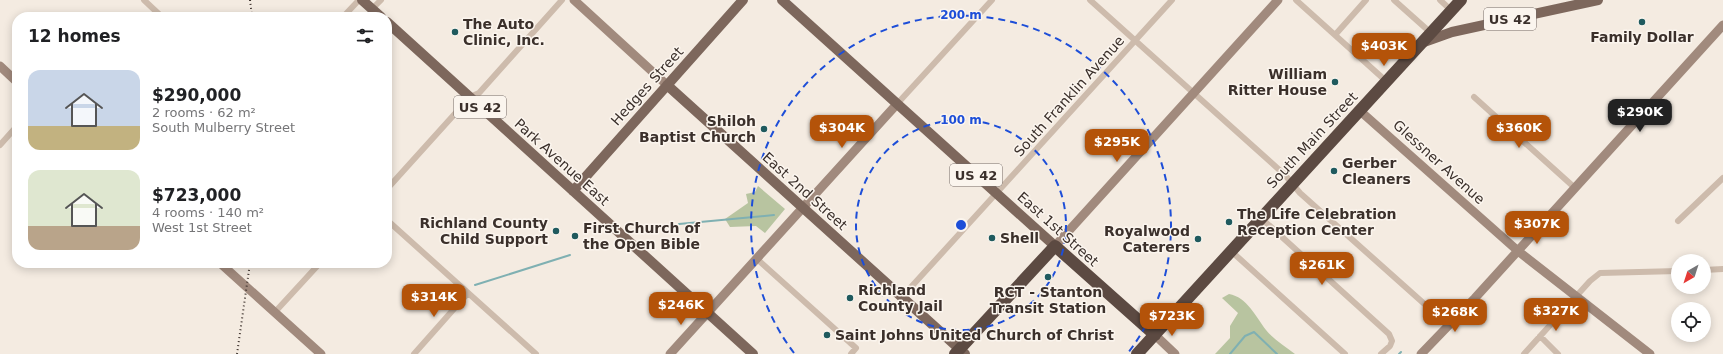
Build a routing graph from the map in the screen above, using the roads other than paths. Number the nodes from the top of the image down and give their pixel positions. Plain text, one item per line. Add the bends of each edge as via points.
1 (144, 0) edge
2 (359, 0) edge
3 (362, 0) edge
4 (381, 0) edge
5 (562, 0) edge
6 (574, 0) edge
7 (743, 0) edge
8 (782, 0) edge
9 (992, 0) edge
10 (1090, 0) edge
11 (1172, 0) edge
12 (1278, 0) edge
13 (1296, 0) edge
14 (1366, 0) edge
15 (1394, 0) edge
16 (1440, 0) edge
17 (1461, 0) edge
18 (1598, 0) edge
19 (372, 9) junction
20 (1452, 11) junction
21 (157, 12) edge
22 (348, 12) edge
23 (375, 12) edge
24 (1723, 25) edge
25 (392, 27) edge
26 (1431, 33) junction
27 (1334, 35) junction
28 (1135, 41) junction
29 (1422, 43) junction
30 (0, 66) edge
31 (12, 77) edge
32 (1386, 81) junction
33 (667, 85) junction
34 (1194, 94) junction
35 (470, 97) junction
36 (1474, 97) dead end
37 (897, 104) junction
38 (1359, 110) junction
39 (12, 132) edge
40 (0, 146) edge
41 (1723, 178) edge
42 (392, 183) edge
43 (1292, 184) junction
44 (1575, 188) junction
45 (573, 191) junction
46 (997, 193) junction
47 (803, 208) junction
48 (1261, 218) junction
49 (1678, 221) dead end
50 (392, 225) edge
51 (1055, 246) junction
52 (1232, 251) junction
53 (1518, 251) junction
54 (757, 259) junction
55 (226, 268) edge
56 (315, 268) edge
57 (1723, 269) edge
58 (1711, 270) edge
59 (1671, 271) edge
60 (468, 293) junction
61 (902, 297) junction
62 (1576, 297) junction
63 (275, 312) junction
64 (707, 313) junction
65 (1448, 325) junction
66 (1154, 335) junction
67 (1540, 336) junction
68 (960, 352) edge
69 (322, 354) edge
70 (414, 354) edge
71 (536, 354) edge
72 (670, 354) edge
73 (753, 354) edge
74 (851, 354) edge
75 (1137, 354) edge
76 (1175, 354) edge
77 (1345, 354) edge
78 (1381, 354) edge
79 (1421, 354) edge
80 (1524, 354) edge
81 (1558, 354) edge
82 (1650, 354) edge

1 - 21 street
2 - 22 street
3 - 19 main road
4 - 19 street
5 - 35 street via 479,92
6 - 33 street, East 2nd Street
7 - 33 main road, Hedges Street
8 - 37 main road, East 1st Street / US 42
9 - 37 street
10 - 28 street
11 - 28 street, South Franklin Avenue
12 - 34 street
13 - 27 street
14 - 27 street
15 - 26 street
16 - 20 street
17 - 20 highway, South Main Street
18 - 29 main road, US 42 via 1452,32
19 - 23 main road
20 - 26 highway, South Main Street
24 - 44 street
25 - 35 main road, Park Avenue East / US 42
26 - 29 highway, South Main Street
27 - 32 street
28 - 34 street
28 - 46 street, South Franklin Avenue
29 - 32 highway, South Main Street / US 42
30 - 31 street
32 - 38 highway, South Main Street / US 42
33 - 45 main road, Hedges Street
33 - 47 main road, East 2nd Street
34 - 43 street
34 - 51 street
35 - 42 street
35 - 45 main road, Park Avenue East / US 42
36 - 44 street
37 - 46 main road, East 1st Street / US 42
37 - 47 street
38 - 43 highway, South Main Street / US 42
38 - 53 street, Glessner Avenue
39 - 40 street
41 - 49 street
43 - 48 highway, South Main Street / US 42
43 - 65 street
44 - 53 street
45 - 64 main road, Park Avenue East
46 - 51 main road, East 1st Street / US 42
46 - 61 street, South Franklin Avenue
47 - 54 street
47 - 61 main road, East 2nd Street
48 - 52 highway, South Main Street / US 42
48 - 78 street via 1389,334 1392,341
50 - 60 street
51 - 66 highway, East 1st Street / US 42
51 - 68 highway
52 - 66 highway, South Main Street / US 42
52 - 77 street
53 - 62 street, Glessner Avenue
53 - 65 street
54 - 64 street
54 - 74 street via 856,348
55 - 63 street
56 - 63 street
57 - 58 street
59 - 62 street via 1600,273
60 - 70 street
60 - 71 street
61 - 68 main road, East 2nd Street
62 - 67 street
62 - 82 street, Glessner Avenue
63 - 69 street
64 - 72 street
64 - 73 main road, Park Avenue East
65 - 79 street
66 - 75 highway, South Main Street / US 42
66 - 76 street
67 - 80 street
67 - 81 street

